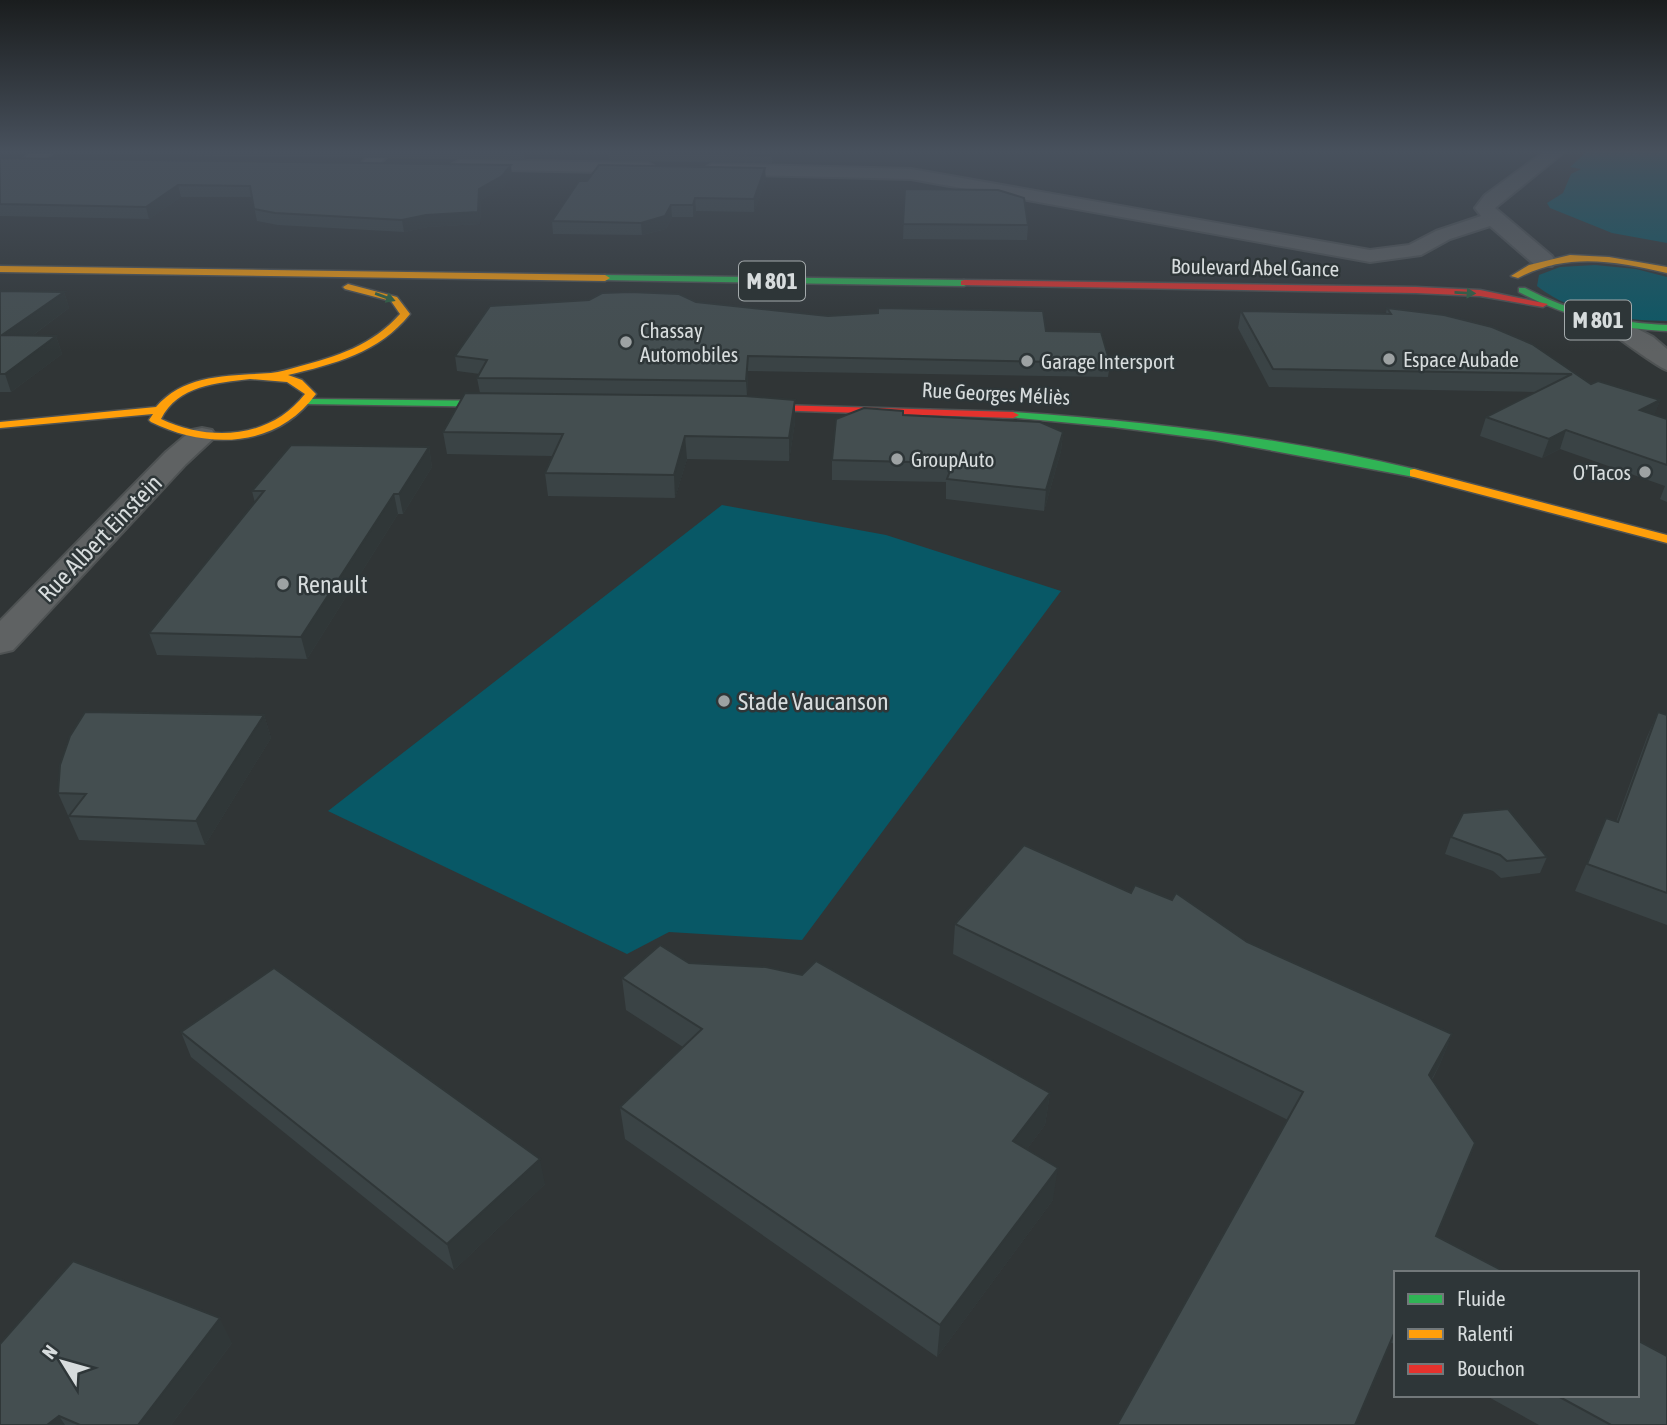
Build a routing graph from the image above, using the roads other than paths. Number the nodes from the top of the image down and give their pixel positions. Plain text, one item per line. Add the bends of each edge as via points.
1 (1154, 218) edge
2 (1494, 218) edge
3 (1503, 226) junction
4 (1450, 238) junction
5 (1428, 245) junction
6 (1537, 254) junction
7 (0, 257) edge
8 (1596, 259) junction
9 (1667, 270) edge
10 (0, 272) edge
11 (1504, 277) junction
12 (1543, 304) junction
13 (1613, 323) junction
14 (1667, 328) edge
15 (1667, 362) edge
16 (273, 376) junction
17 (310, 402) junction
18 (530, 404) edge
19 (722, 407) edge
20 (156, 410) junction
21 (0, 425) edge
22 (202, 436) junction
23 (1667, 539) edge
24 (0, 642) edge

1 - 5 street via 1343,253 1383,256
2 - 3 street
3 - 4 street via 1494,232
3 - 5 street via 1459,228
3 - 6 street
3 - 8 street
4 - 5 street
4 - 6 street via 1493,238
6 - 8 main road, M 801
6 - 11 main road, M 801 via 1525,267
7 - 11 main road, Boulevard Abel Gance / M 801
8 - 9 main road, M 801
10 -> 12 main road, Boulevard Abel Gance / M 801 via 1416,290 1480,293
10 -> 16 main road via 352,288 400,304 405,314 401,322 377,340
11 - 12 main road, M 801
12 - 13 main road, M 801
13 - 14 main road, M 801
13 - 15 street
16 - 17 main road via 307,388
16 - 20 main road via 225,378 194,386 170,397
17 - 18 main road
17 - 22 main road via 296,415 270,426
19 - 23 main road, Rue Georges Méliès via 955,411 1167,428 1492,490
20 - 21 main road
20 - 22 main road via 155,420 163,428
22 - 24 street, Rue Albert Einstein

